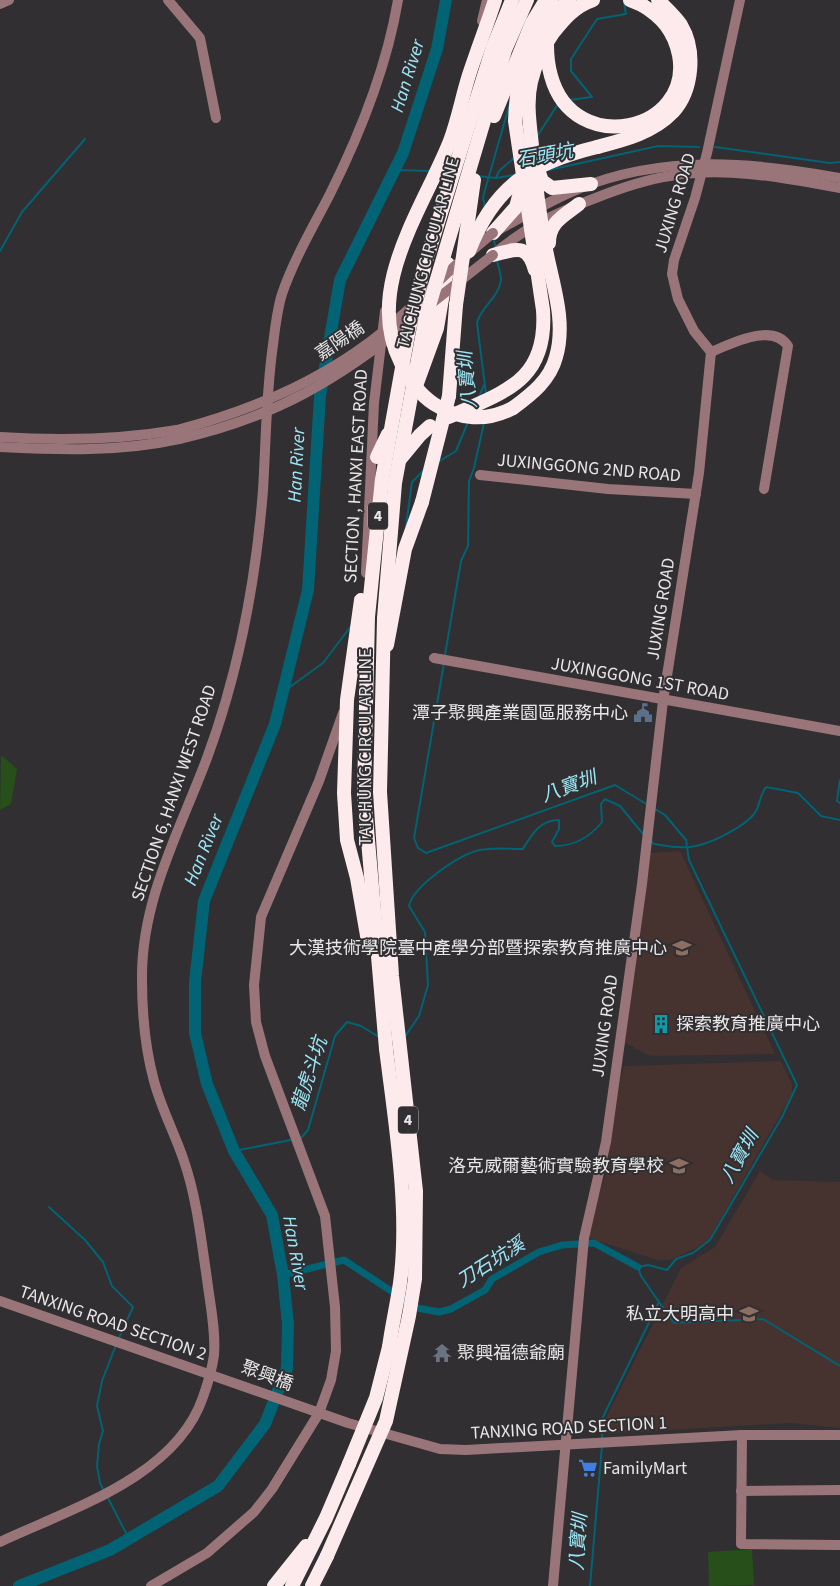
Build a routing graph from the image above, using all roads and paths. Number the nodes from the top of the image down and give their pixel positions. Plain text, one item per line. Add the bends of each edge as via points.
1 (9, 0) edge
2 (168, 0) edge
3 (398, 0) edge
4 (487, 0) edge
5 (495, 0) edge
6 (512, 0) edge
7 (527, 0) edge
8 (534, 0) edge
9 (546, 0) edge
10 (551, 0) edge
11 (569, 0) edge
12 (593, 0) edge
13 (630, 0) edge
14 (658, 0) edge
15 (740, 0) edge
16 (0, 4) edge
17 (216, 118) dead end
18 (533, 154) junction
19 (703, 168) junction
20 (524, 177) junction
21 (840, 178) edge
22 (591, 184) junction
23 (840, 188) edge
24 (579, 204) junction
25 (536, 216) junction
26 (493, 233) junction
27 (493, 255) junction
28 (549, 258) junction
29 (538, 276) junction
30 (456, 305) junction
31 (710, 352) junction
32 (178, 435) junction
33 (0, 437) edge
34 (0, 447) edge
35 (480, 475) dead end
36 (764, 489) dead end
37 (696, 494) junction
38 (366, 555) junction
39 (434, 658) dead end
40 (383, 671) junction
41 (664, 701) junction
42 (840, 731) edge
43 (386, 1049) junction
44 (0, 1301) edge
45 (213, 1374) junction
46 (306, 1408) joint
47 (319, 1413) junction
48 (742, 1435) junction
49 (840, 1435) edge
50 (565, 1445) junction
51 (840, 1490) edge
52 (741, 1491) junction
53 (320, 1531) junction
54 (0, 1542) edge
55 (840, 1545) edge
56 (327, 1556) junction
57 (151, 1586) edge
58 (274, 1586) edge
59 (292, 1586) edge
60 (312, 1586) edge
61 (319, 1586) edge
62 (553, 1586) edge

1 - 16 street
2 - 17 street via 200,38
3 - 45 street, SECTION 6, HANXI WEST ROAD via 394,25 358,132 302,246 281,298 268,378 260,525 246,611 218,725 160,872 144,946 143,1001 150,1061 153,1079 194,1194 214,1328
4 - 47 street via 449,142 408,232 389,284 374,403 365,594 343,713 319,781 261,917 254,985 256,1022 265,1056 325,1216 335,1307 336,1351 330,1385
5 - 28 highway, bridge via 450,140 392,279 390,328 399,359 409,379 428,400 450,412 475,418 491,417 513,408 534,393 556,356 560,316
6 - 43 highway, TAICHUNG CIRCULAR LINE / 4, bridge via 493,47 424,268 409,329 382,479 368,618 364,794
7 - 40 highway, TAICHUNG CIRCULAR LINE / 4, bridge via 505,50 426,316 395,482
8 - 38 highway via 502,73 469,175 428,356 377,457
9 - 30 highway, bridge via 532,23 498,107 473,182
10 - 13 highway, bridge via 547,53 559,95 566,105 587,121 601,126 622,127 643,121 657,112 672,94 679,76 680,60 671,30 654,12
11 - 20 highway, bridge via 536,35 516,91 515,121
12 - 18 highway, bridge via 569,14 539,57 531,82
14 - 30 highway, bridge via 681,26 689,47 688,83 677,107 646,131 548,162 510,186 489,208 478,227 468,251
15 - 19 street, JUXING ROAD
18 - 22 highway via 541,178 548,187 560,189
18 - 25 highway
19 - 21 street via 760,165
19 - 22 street via 646,169
19 - 23 street
19 - 24 street via 640,182
19 - 31 street, JUXING ROAD via 672,274 678,298 694,332
20 - 25 highway
20 - 26 highway via 516,207
22 - 25 street
24 - 25 street
24 - 28 highway via 551,228
25 - 26 street, 嘉陽橋
25 - 27 street, 嘉陽橋
25 - 28 highway
25 - 29 highway
26 - 32 street, 嘉陽橋, bridge via 386,329 318,376 247,410
27 - 29 highway via 515,249 522,251 529,255
27 - 32 street, 嘉陽橋, bridge via 378,347 332,379 291,402 242,422
29 - 38 highway, bridge via 544,331 538,356 528,372 504,393 430,426 420,435 402,457
30 - 40 highway, bridge via 449,396 422,502 405,549
31 - 36 street via 739,341 770,335 780,338 788,346
31 - 37 street, JUXING ROAD
32 - 33 street via 91,440
32 - 34 street via 147,445 85,450
35 - 37 street, JUXINGGONG 2ND ROAD via 608,489
37 - 41 street, JUXING ROAD
38 - 43 highway, bridge via 347,700 344,793 347,840 357,878
39 - 41 street, JUXINGGONG 1ST ROAD
40 - 56 highway, TAICHUNG CIRCULAR LINE / 4, bridge via 380,792 392,976 416,1191 415,1279 386,1421
41 - 42 street, JUXINGGONG 1ST ROAD
41 - 50 street, JUXING ROAD via 606,1142 584,1238
43 - 53 highway, TAICHUNG CIRCULAR LINE / 4, bridge via 400,1187 400,1282 376,1398
44 - 45 street, TANXING ROAD SECTION 2
45 - 46 street, 聚興橋
45 - 54 street, SECTION 6, HANXI WEST ROAD via 196,1415 184,1434 156,1462 123,1484
46 - 47 street, TANXING ROAD SECTION 1
47 - 50 street, TANXING ROAD SECTION 1 via 440,1449
47 - 57 street via 254,1512 207,1553
48 - 49 street, TANXING ROAD SECTION 1
48 - 50 street, TANXING ROAD SECTION 1
48 - 52 street
50 - 62 street
51 - 52 street
52 - 55 street via 741,1544
53 - 58 highway
53 - 59 highway
56 - 60 highway
56 - 61 highway

